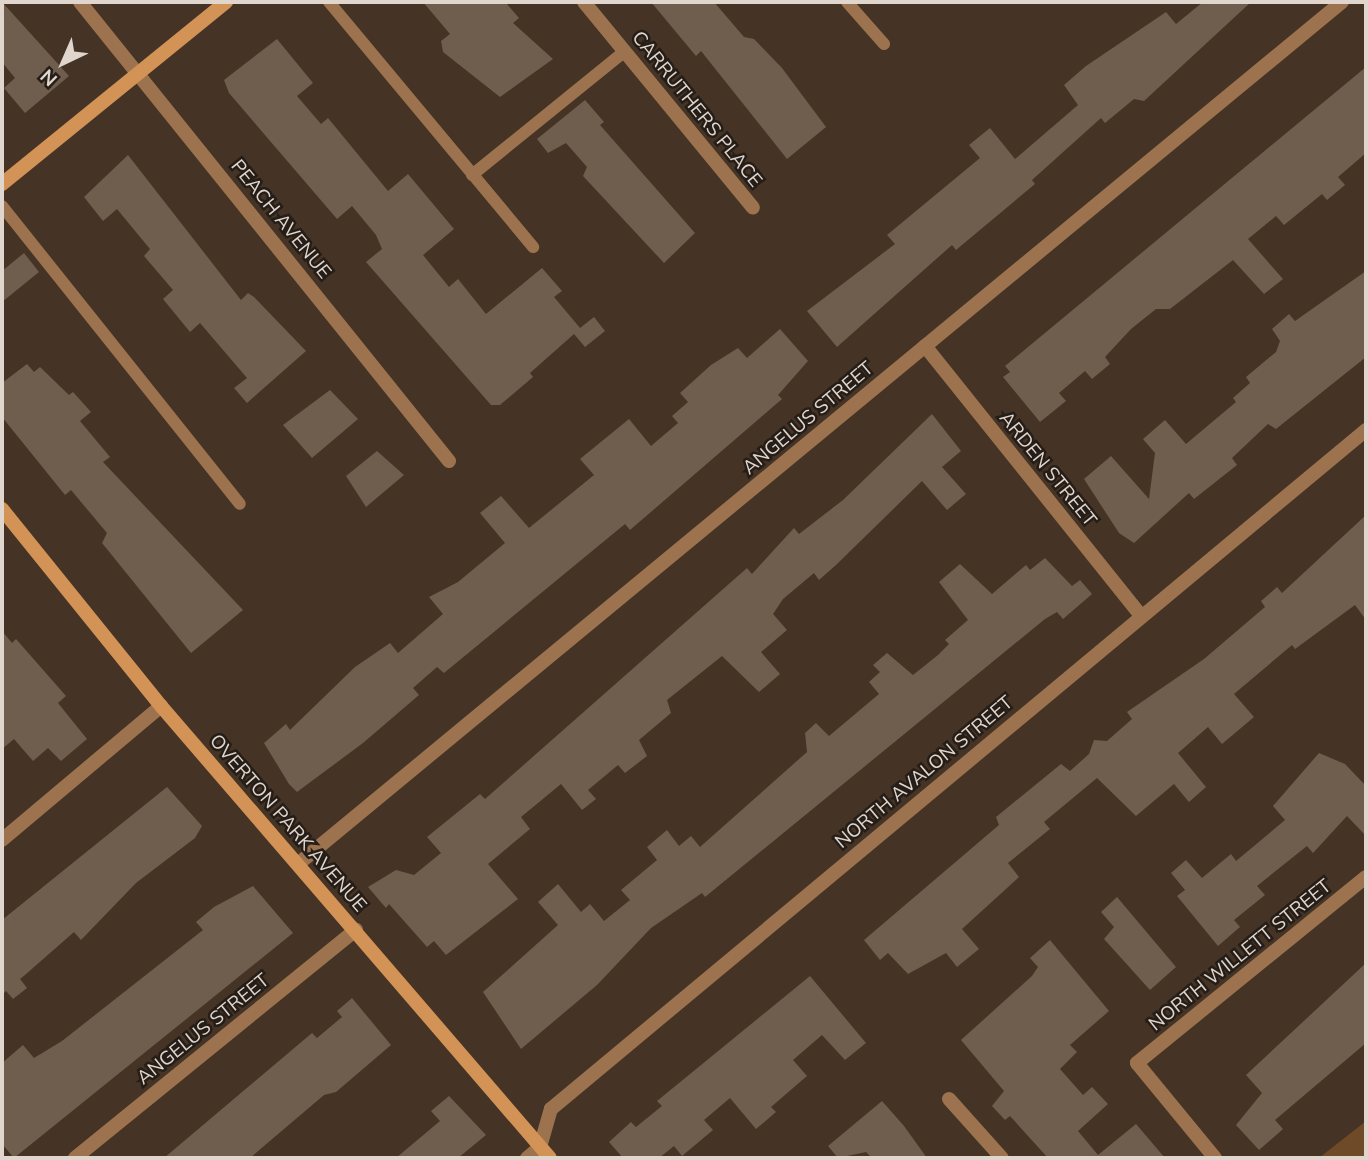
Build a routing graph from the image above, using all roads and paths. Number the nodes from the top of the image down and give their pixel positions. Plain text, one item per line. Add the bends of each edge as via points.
1 (80, 2) edge
2 (226, 2) edge
3 (329, 2) edge
4 (584, 2) edge
5 (847, 2) edge
6 (1342, 2) edge
7 (884, 44) dead end
8 (625, 51) junction
9 (139, 72) junction
10 (472, 175) junction
11 (2, 184) edge
12 (2, 206) edge
13 (753, 208) dead end
14 (533, 247) dead end
15 (925, 346) junction
16 (1366, 430) edge
17 (449, 461) dead end
18 (240, 504) dead end
19 (2, 509) edge
20 (1141, 616) junction
21 (161, 706) junction
22 (2, 840) edge
23 (298, 864) junction
24 (1366, 877) edge
25 (356, 930) junction
26 (949, 1098) dead end
27 (545, 1153) edge
28 (75, 1158) edge
29 (527, 1158) edge
30 (1002, 1158) edge
31 (1215, 1158) edge

1 - 9 street, PEACH AVENUE
2 - 9 street
3 - 10 lane
4 - 8 street, CARRUTHERS PLACE
5 - 7 lane
6 - 15 street, ANGELUS STREET
8 - 10 lane
8 - 13 street, CARRUTHERS PLACE
9 - 11 street
9 - 17 street, PEACH AVENUE
10 - 14 lane
12 - 18 lane
15 - 20 street, ARDEN STREET
15 - 23 street, ANGELUS STREET
16 - 20 street, NORTH AVALON STREET
19 - 21 street, OVERTON PARK AVENUE
20 - 27 street, NORTH AVALON STREET via 551,1110
21 - 22 street
21 - 23 street, OVERTON PARK AVENUE
23 - 25 street, OVERTON PARK AVENUE
24 - 31 street, NORTH WILLETT STREET via 1137,1063
25 - 27 street, OVERTON PARK AVENUE
25 - 28 street, ANGELUS STREET
26 - 30 street
27 - 29 street

